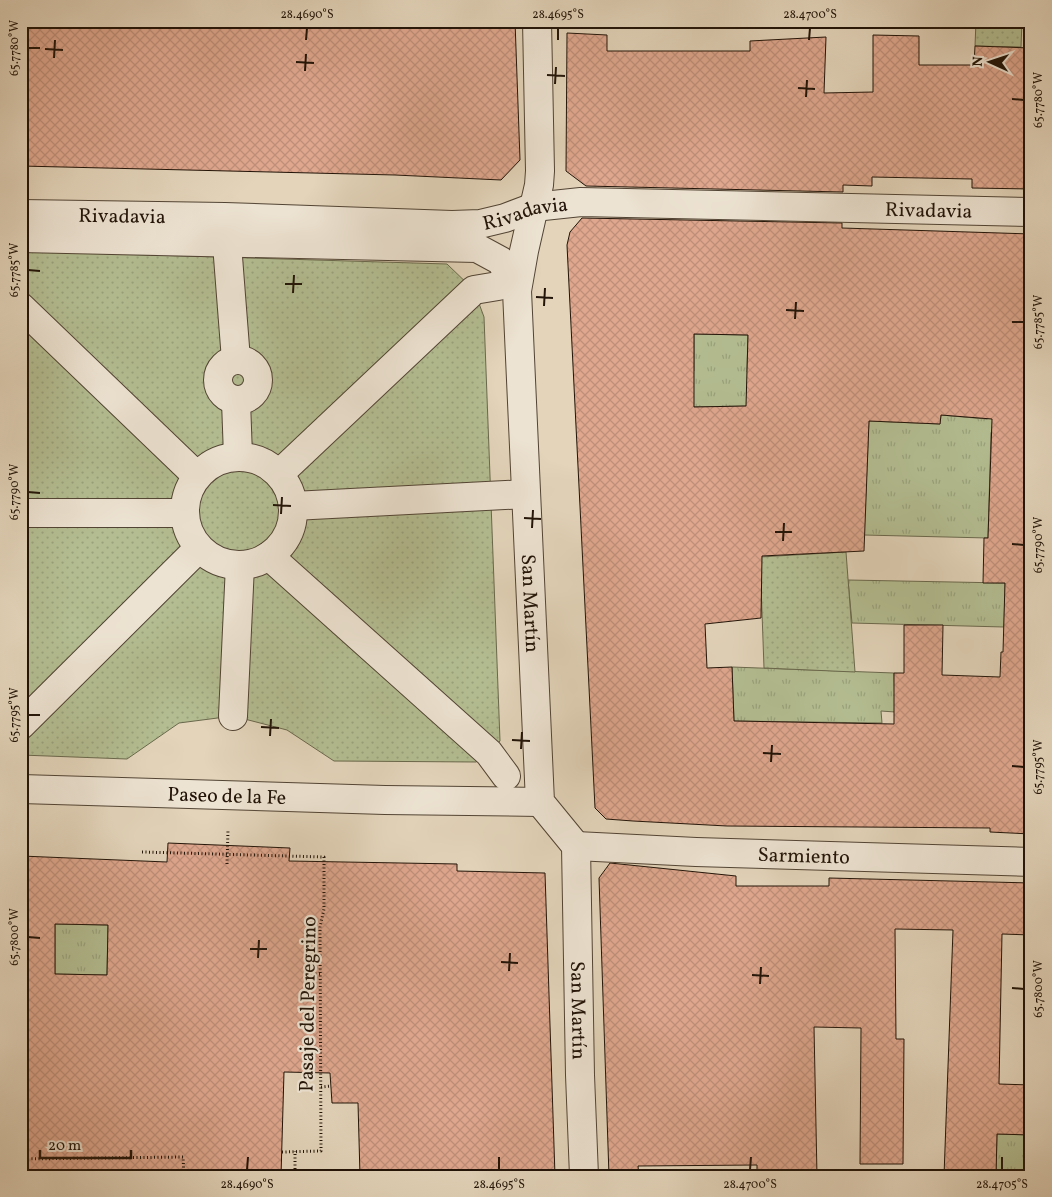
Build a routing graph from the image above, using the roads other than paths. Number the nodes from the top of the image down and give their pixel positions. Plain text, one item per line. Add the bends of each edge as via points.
1 (537, 21) edge
2 (534, 207) junction
3 (1031, 212) edge
4 (21, 214) edge
5 (21, 238) edge
6 (228, 257) dead end
7 (507, 288) junction
8 (21, 307) edge
9 (238, 456) junction
10 (280, 474) junction
11 (197, 476) junction
12 (526, 494) junction
13 (293, 506) junction
14 (21, 513) edge
15 (185, 513) junction
16 (199, 548) junction
17 (269, 556) junction
18 (240, 565) junction
19 (233, 716) dead end
20 (21, 725) edge
21 (506, 776) dead end
22 (21, 789) edge
23 (540, 802) junction
24 (576, 846) junction
25 (1031, 862) edge
26 (584, 1176) edge

1 - 2 street, San Martín via 540,171
2 - 3 street, Rivadavia via 582,202
2 - 4 street, Rivadavia via 480,224 452,225
2 - 7 street, San Martín via 524,251
5 - 7 street, Rivadavia via 477,248 501,261
6 - 9 street via 236,360 249,363 258,380 249,398 236,400
7 - 10 street via 474,290
7 - 12 street, San Martín
8 - 11 street
9 - 10 street via 267,464
9 - 11 street via 222,458
10 - 13 street via 289,489
11 - 15 street via 186,500
12 - 13 street
12 - 23 street, San Martín
13 - 17 street via 293,521 288,534
14 - 15 street
15 - 16 street via 187,526
16 - 18 street via 225,564
16 - 20 street
17 - 18 street via 255,563
17 - 21 street via 489,753
18 - 19 street
22 - 23 street, Paseo de la Fe
23 - 24 street
24 - 25 street, Sarmiento
24 - 26 street, San Martín

